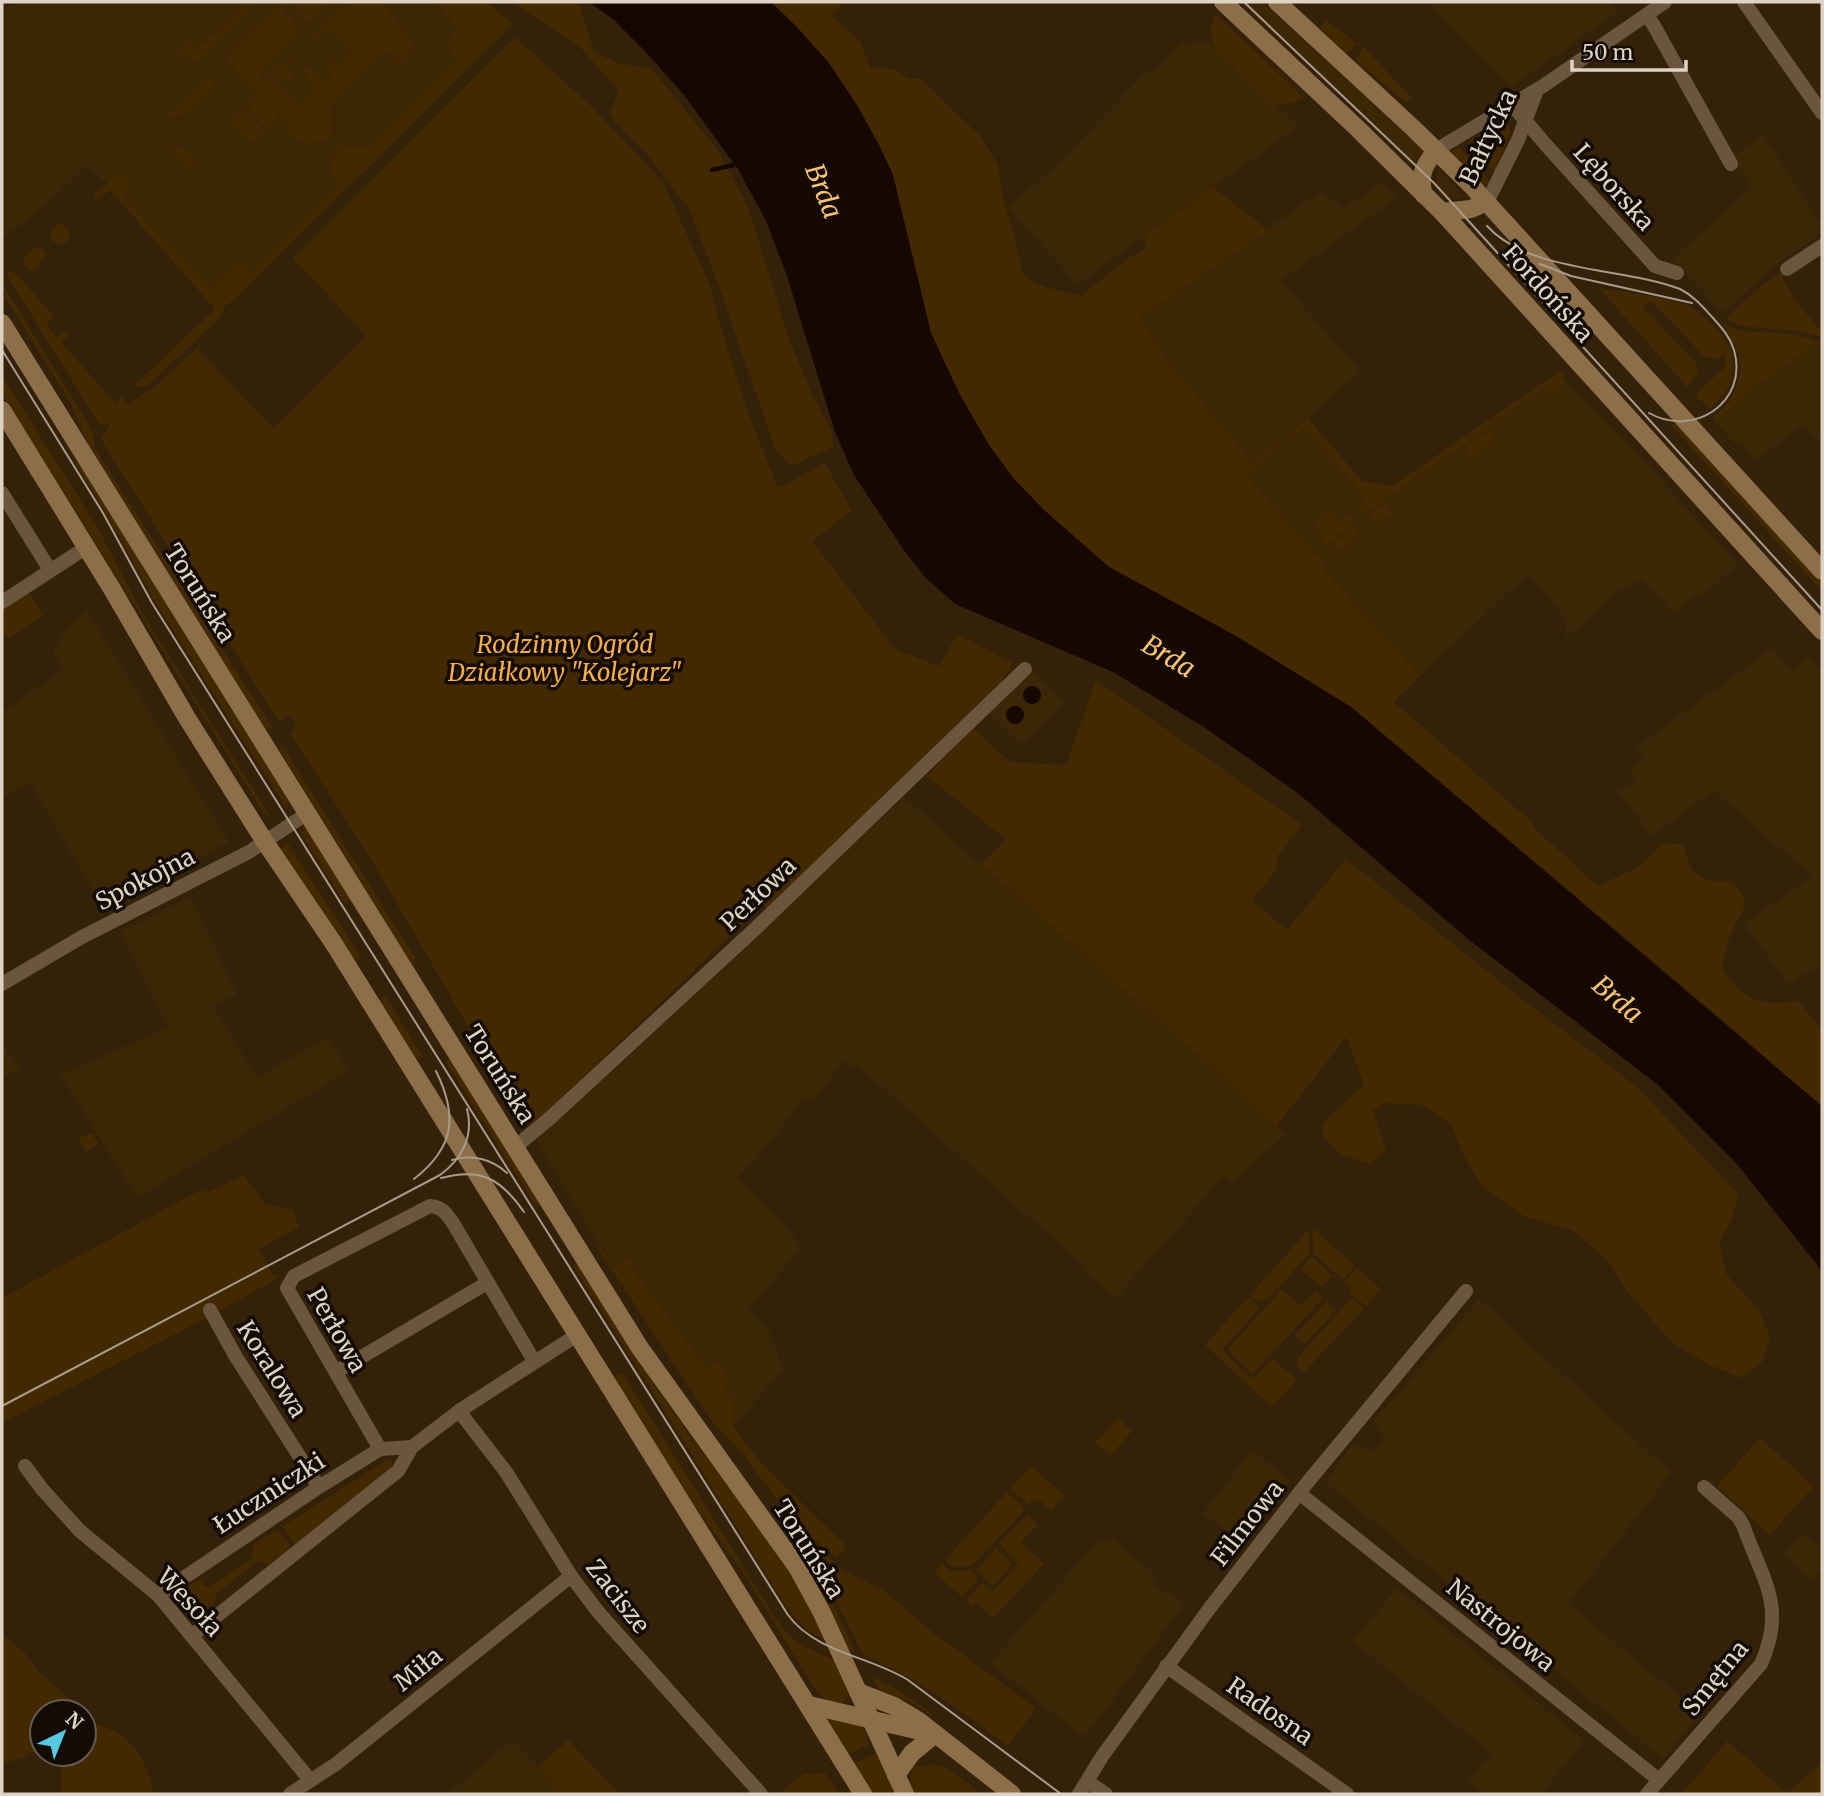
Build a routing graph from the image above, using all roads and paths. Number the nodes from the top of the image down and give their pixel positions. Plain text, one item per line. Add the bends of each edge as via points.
1 (1223, 2) edge
2 (1277, 2) edge
3 (1665, 2) edge
4 (1744, 2) edge
5 (1646, 15) junction
6 (1537, 90) junction
7 (1512, 105) junction
8 (1822, 113) edge
9 (1525, 121) junction
10 (1436, 150) junction
11 (1731, 164) dead end
12 (1424, 195) junction
13 (1488, 202) junction
14 (1446, 216) junction
15 (1822, 246) edge
16 (1787, 269) dead end
17 (1677, 273) dead end
18 (2, 323) edge
19 (2, 410) edge
20 (2, 493) edge
21 (87, 547) junction
22 (50, 570) junction
23 (1822, 571) edge
24 (2, 602) edge
25 (1822, 631) edge
26 (1025, 669) dead end
27 (308, 813) junction
28 (265, 842) junction
29 (2, 984) edge
30 (515, 1147) junction
31 (487, 1283) junction
32 (1466, 1291) dead end
33 (210, 1310) dead end
34 (577, 1335) junction
35 (534, 1361) junction
36 (336, 1372) junction
37 (459, 1411) junction
38 (412, 1447) junction
39 (380, 1449) junction
40 (25, 1466) dead end
41 (319, 1487) junction
42 (1704, 1487) dead end
43 (1299, 1493) junction
44 (571, 1576) junction
45 (158, 1595) junction
46 (193, 1635) junction
47 (1166, 1666) junction
48 (858, 1692) junction
49 (808, 1705) junction
50 (870, 1719) junction
51 (934, 1735) junction
52 (895, 1775) junction
53 (310, 1780) junction
54 (1659, 1780) junction
55 (1084, 1788) edge
56 (290, 1794) edge
57 (761, 1794) edge
58 (863, 1794) edge
59 (905, 1794) edge
60 (1012, 1794) edge
61 (1106, 1794) edge
62 (1347, 1794) edge
63 (1647, 1794) edge

1 - 12 main road, Fordońska
2 - 10 main road, Fordońska
3 - 5 street, Bałtycka
4 - 8 street
5 - 6 street, Bałtycka
5 - 11 street
6 - 7 street, Bałtycka
6 - 9 street, Bałtycka
7 - 9 street, Lęborska
7 - 10 street, Bałtycka
9 - 13 street, Bałtycka
9 - 17 street, Lęborska via 1656,266
10 - 12 main road, Bałtycka via 1422,171
10 - 13 main road, Fordońska
12 - 14 main road, Fordońska
13 - 14 main road, Bałtycka
13 - 23 main road, Fordońska
14 - 25 main road, Fordońska
15 - 16 street
18 - 27 main road, Toruńska
19 - 21 main road
20 - 22 street
21 - 22 street
21 - 28 main road
22 - 24 street
26 - 30 street, Perłowa via 755,929
27 - 28 street, Spokojna
27 - 30 main road, Toruńska
28 - 29 street, Spokojna
28 - 34 main road via 334,944
30 - 48 main road, Toruńska via 640,1348 797,1567
31 - 35 street, Perłowa
31 - 36 street
31 - 36 street, Perłowa via 445,1211 430,1206 294,1276 287,1289
32 - 43 street, Filmowa
33 - 41 street, Koralowa
34 - 35 street
34 - 49 main road
35 - 37 street
36 - 39 street, Perłowa
37 - 38 street
37 - 44 street, Zacisze via 506,1472
38 - 39 street, Łuczniczki
38 - 46 street via 398,1471
39 - 41 street, Łuczniczki
40 - 45 street, Wesoła via 79,1531
41 - 45 street, Łuczniczki
42 - 54 street, Smętna via 1743,1525 1767,1583 1773,1613 1771,1642 1761,1664
43 - 47 street, Filmowa
43 - 54 street, Nastrojowa
44 - 53 street, Miła
44 - 57 street, Zacisze via 606,1622
45 - 46 street, Wesoła
46 - 53 street, Wesoła
47 - 55 street, Filmowa
47 - 62 street, Radosna
48 - 50 main road, Toruńska
48 - 51 main road via 901,1710
49 - 50 main road
49 - 58 main road
50 - 51 main road
50 - 52 main road, Toruńska
51 - 52 main road
51 - 60 main road
52 - 59 main road, Toruńska
53 - 56 street, Miła
54 - 63 street
55 - 61 street

